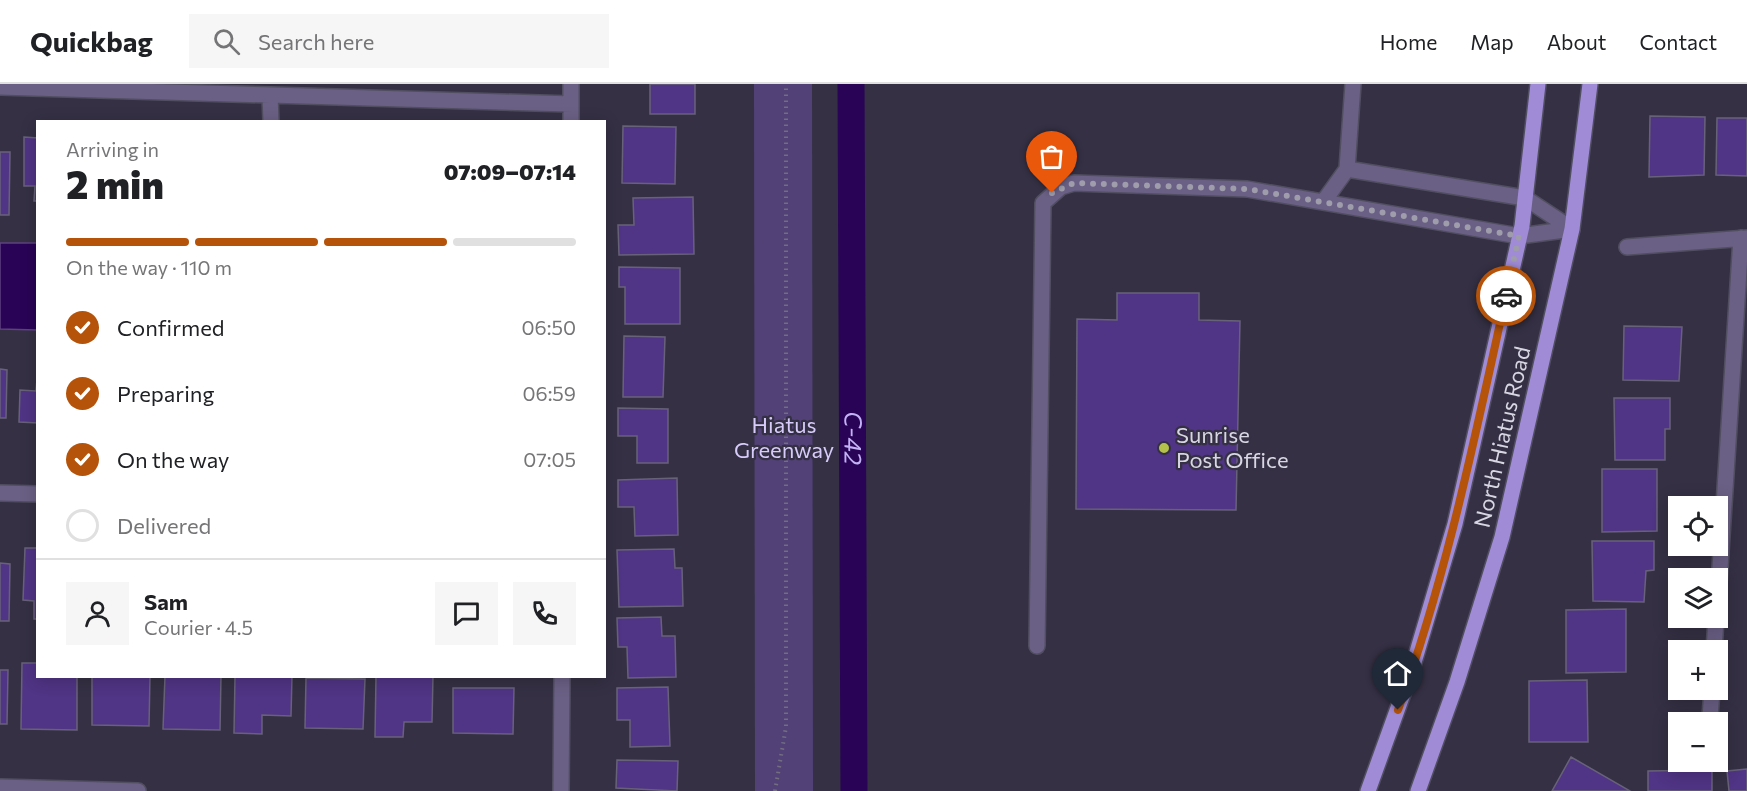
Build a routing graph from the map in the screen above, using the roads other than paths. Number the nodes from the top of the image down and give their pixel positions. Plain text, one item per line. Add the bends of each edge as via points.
1 (571, 84) edge
2 (1353, 84) edge
3 (1538, 84) edge
4 (1590, 84) edge
5 (0, 87) edge
6 (270, 95) junction
7 (571, 104) junction
8 (271, 120) edge
9 (571, 120) edge
10 (1347, 168) junction
11 (1525, 198) junction
12 (1324, 201) junction
13 (1572, 229) junction
14 (1519, 236) junction
15 (1744, 238) edge
16 (1627, 247) dead end
17 (0, 493) edge
18 (36, 494) edge
19 (1720, 568) edge
20 (1037, 646) dead end
21 (562, 678) edge
22 (0, 787) edge
23 (138, 791) edge
24 (561, 791) edge
25 (1368, 791) edge
26 (1418, 791) edge

1 - 7 street
2 - 10 street
3 - 11 main road, North Hiatus Road
4 - 13 main road, North Hiatus Road
5 - 6 street
6 - 7 street
6 - 8 street
7 - 9 street
10 - 11 street
10 - 12 street
11 - 13 street
11 - 14 main road, North Hiatus Road
12 - 14 street
12 - 20 street via 1247,189 1074,183 1061,187 1043,203
13 - 14 street
13 - 26 main road, North Hiatus Road via 1502,537 1458,682
14 - 25 main road, North Hiatus Road via 1455,524 1413,669
15 - 16 street
15 - 19 street
17 - 18 street
21 - 24 street
22 - 23 street

